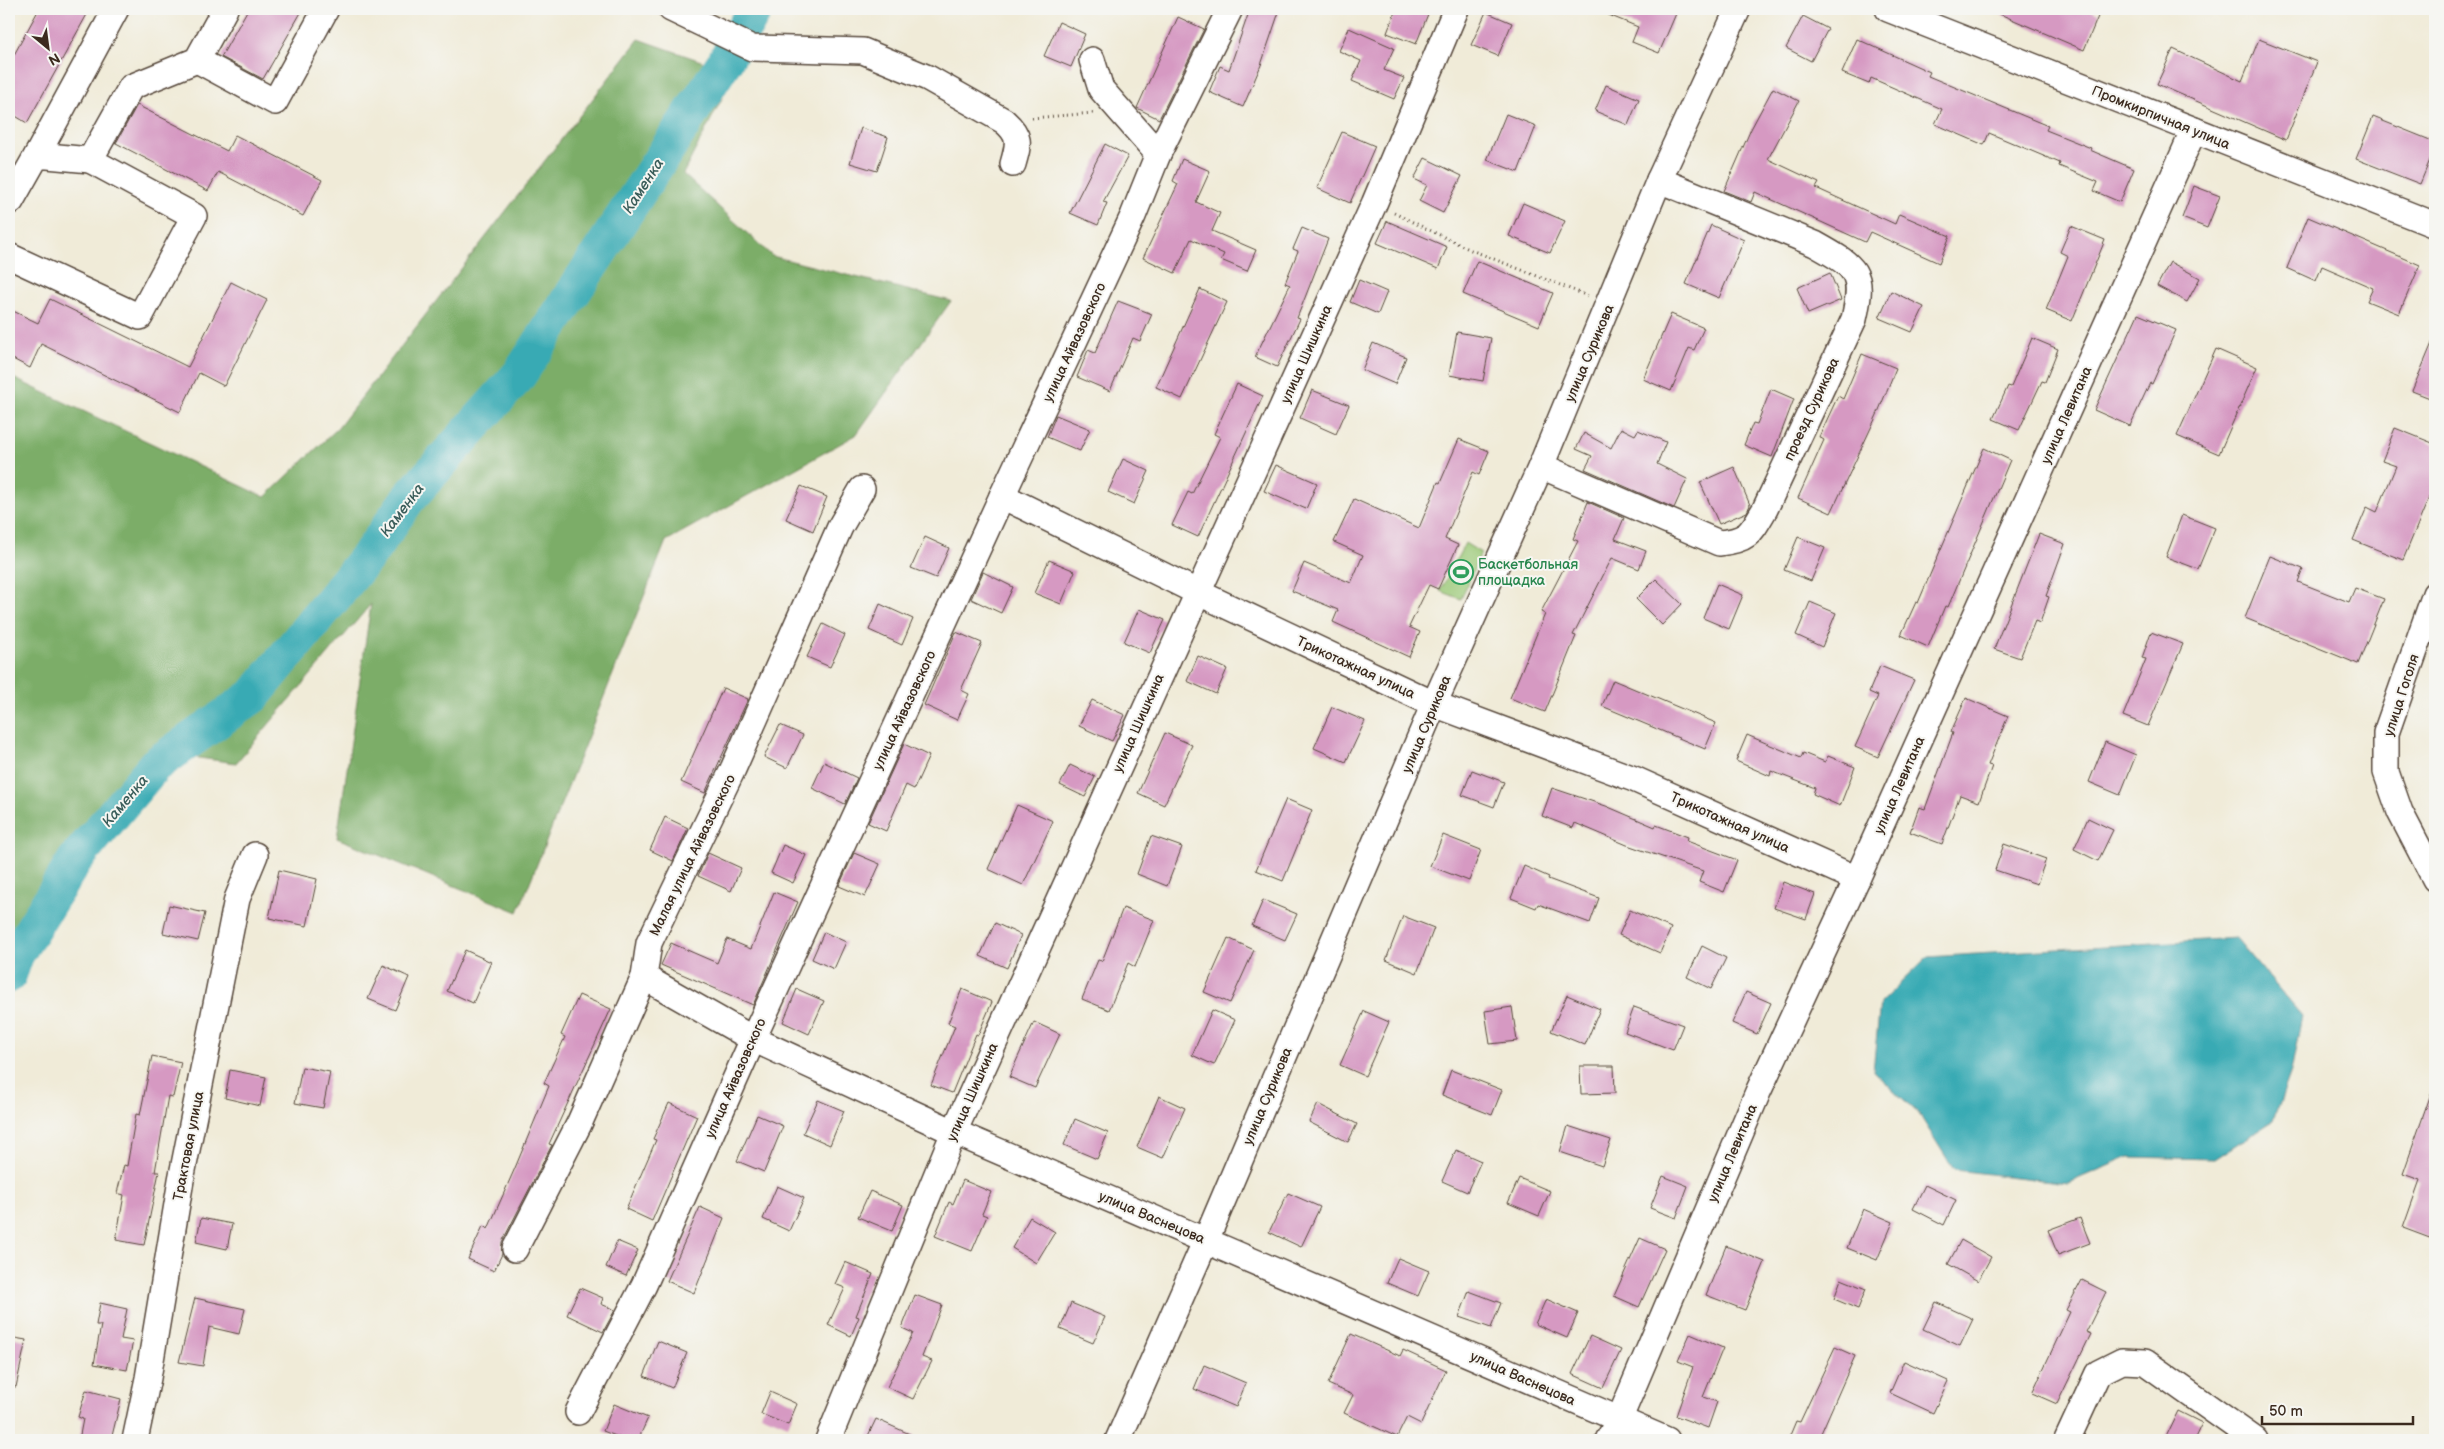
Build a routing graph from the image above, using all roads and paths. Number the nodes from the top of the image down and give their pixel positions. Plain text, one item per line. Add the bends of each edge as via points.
1 (116, 9) edge
2 (225, 9) edge
3 (326, 9) edge
4 (1230, 9) edge
5 (1456, 9) edge
6 (1738, 9) edge
7 (1888, 9) edge
8 (684, 12) edge
9 (197, 60) junction
10 (1092, 60) dead end
11 (1121, 110) junction
12 (1004, 121) junction
13 (2194, 130) junction
14 (1158, 154) junction
15 (37, 155) junction
16 (90, 160) junction
17 (1013, 164) dead end
18 (1659, 180) junction
19 (10, 202) edge
20 (1374, 204) junction
21 (2435, 225) edge
22 (9, 256) edge
23 (1609, 304) junction
24 (1541, 466) junction
25 (862, 489) dead end
26 (1002, 496) junction
27 (1197, 592) junction
28 (2435, 594) edge
29 (1434, 704) junction
30 (254, 855) dead end
31 (2435, 878) edge
32 (1857, 879) junction
33 (644, 977) junction
34 (753, 1039) junction
35 (954, 1132) junction
36 (1206, 1240) junction
37 (515, 1249) dead end
38 (578, 1412) dead end
39 (1614, 1430) edge
40 (135, 1440) edge
41 (828, 1440) edge
42 (1118, 1440) edge
43 (1667, 1440) edge
44 (2067, 1440) edge
45 (2255, 1440) edge

1 - 15 street
2 - 9 street
3 - 9 street via 275,102
4 - 14 street, улица Айвазовского
5 - 20 street, улица Шишкина
6 - 18 street, улица Сурикова
7 - 13 street, Промкирпичная улица
8 - 12 street via 752,48 863,51 928,78
9 - 16 street via 131,87
10 - 11 street via 1101,89
11 - 12 path
11 - 14 street
12 - 17 street via 1014,130 1019,144
13 - 21 street, Промкирпичная улица
13 - 32 street, улица Левитана
14 - 26 street, улица Айвазовского via 1133,216
15 - 16 street
15 - 19 street
16 - 22 street via 194,216 140,317
18 - 23 street, улица Сурикова
18 - 24 street, проезд Сурикова via 1837,256 1855,272 1859,283 1854,319 1765,508 1753,530 1739,541 1719,543
20 - 23 path via 1472,250
20 - 27 street, улица Шишкина
23 - 24 street, улица Сурикова
24 - 29 street, улица Сурикова
25 - 33 street, Малая улица Айвазовского via 840,527 733,769 650,943
26 - 27 street, Трикотажная улица
26 - 34 street, улица Айвазовского
27 - 29 street, Трикотажная улица
27 - 35 street, улица Шишкина
28 - 31 street, улица Гоголя via 2386,733 2386,772 2400,812
29 - 32 street, Трикотажная улица via 1634,779
29 - 36 street, улица Сурикова
30 - 40 street, Трактовая улица via 237,899 181,1180
32 - 39 street, улица Левитана via 1758,1092
33 - 34 street, улица Васнецова
33 - 37 street, Малая улица Айвазовского via 579,1124
34 - 35 street, улица Васнецова
34 - 38 street, улица Айвазовского via 644,1285
35 - 36 street, улица Васнецова
35 - 41 street, улица Шишкина
36 - 39 street, улица Васнецова
36 - 42 street, улица Сурикова
39 - 43 street, улица Васнецова
44 - 45 street via 2098,1373 2122,1361 2145,1362

